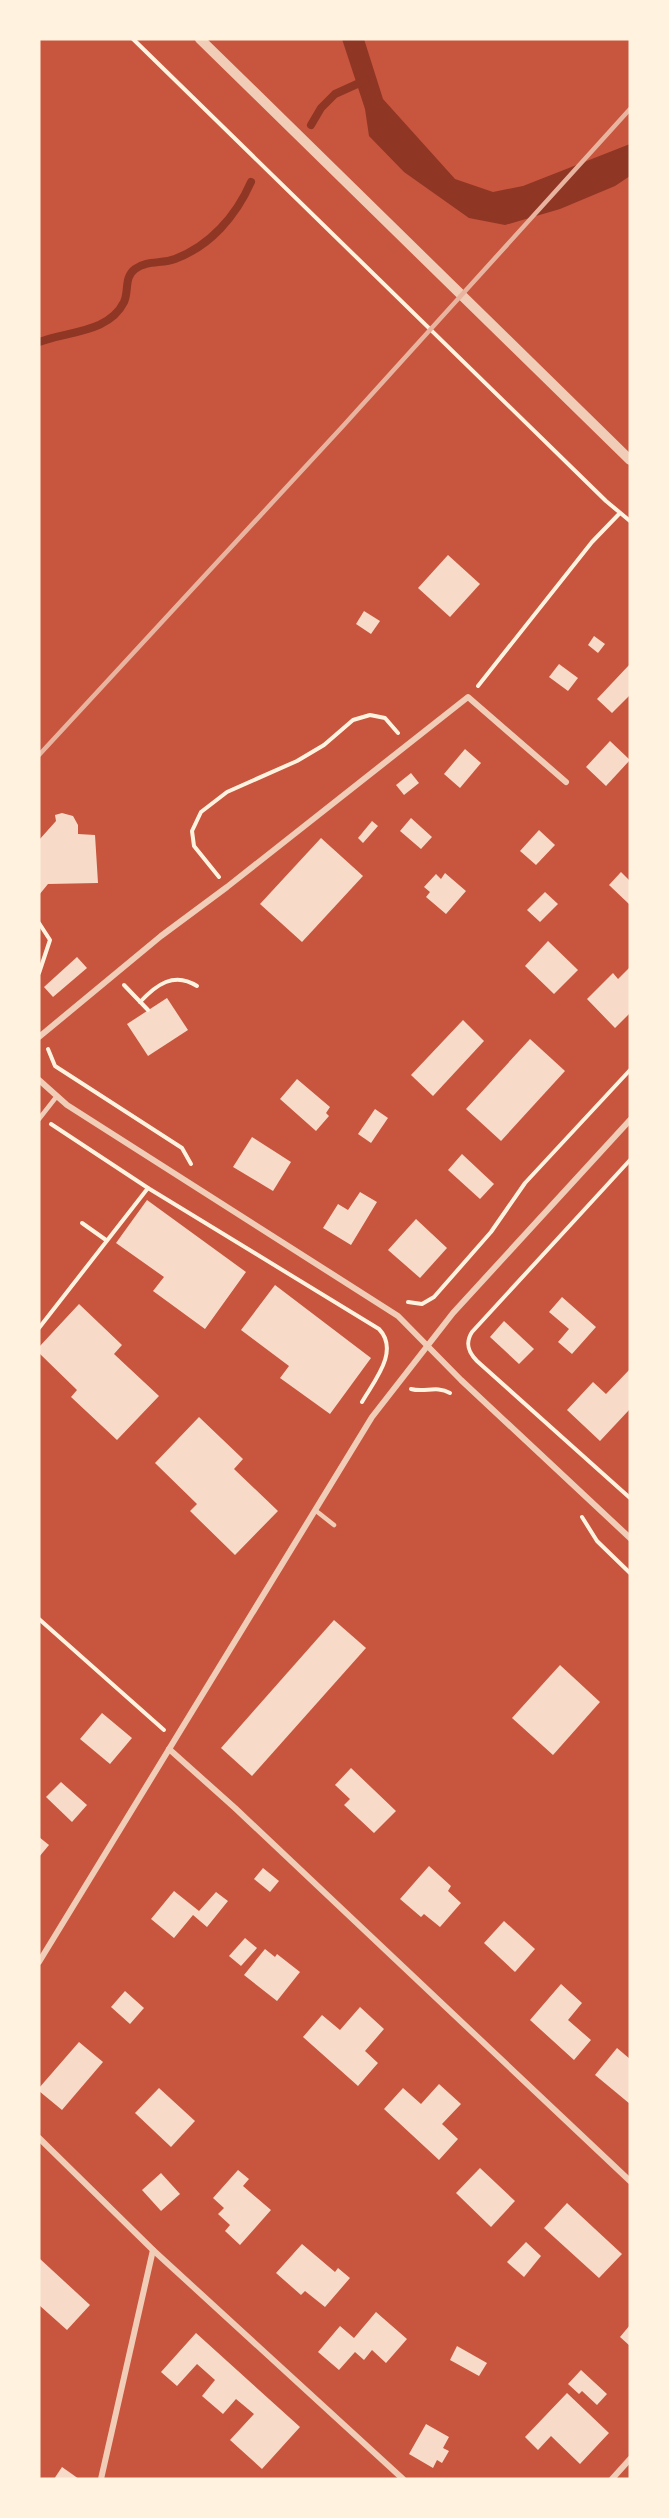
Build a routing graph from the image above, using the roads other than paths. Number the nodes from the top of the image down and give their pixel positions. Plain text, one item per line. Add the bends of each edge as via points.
1 (200, 39) edge
2 (630, 460) edge
3 (566, 782) dead end
4 (39, 1037) edge
5 (39, 1080) edge
6 (57, 1096) junction
7 (39, 1118) edge
8 (630, 1120) edge
9 (427, 1344) junction
10 (315, 1510) junction
11 (334, 1525) dead end
12 (630, 1538) edge
13 (169, 1749) junction
14 (39, 1962) edge
15 (39, 2138) edge
16 (630, 2181) edge
17 (153, 2250) junction
18 (630, 2459) edge
19 (101, 2479) edge
20 (403, 2479) edge
21 (612, 2479) edge

1 - 2 street
3 - 4 street via 468,698 115,973
5 - 6 street
6 - 7 lane
6 - 9 street via 398,1316
8 - 9 street
9 - 10 street via 372,1417
9 - 12 street
10 - 11 lane
10 - 13 street
13 - 14 street
13 - 16 street
15 - 17 street
17 - 19 street
17 - 20 street
18 - 21 street

